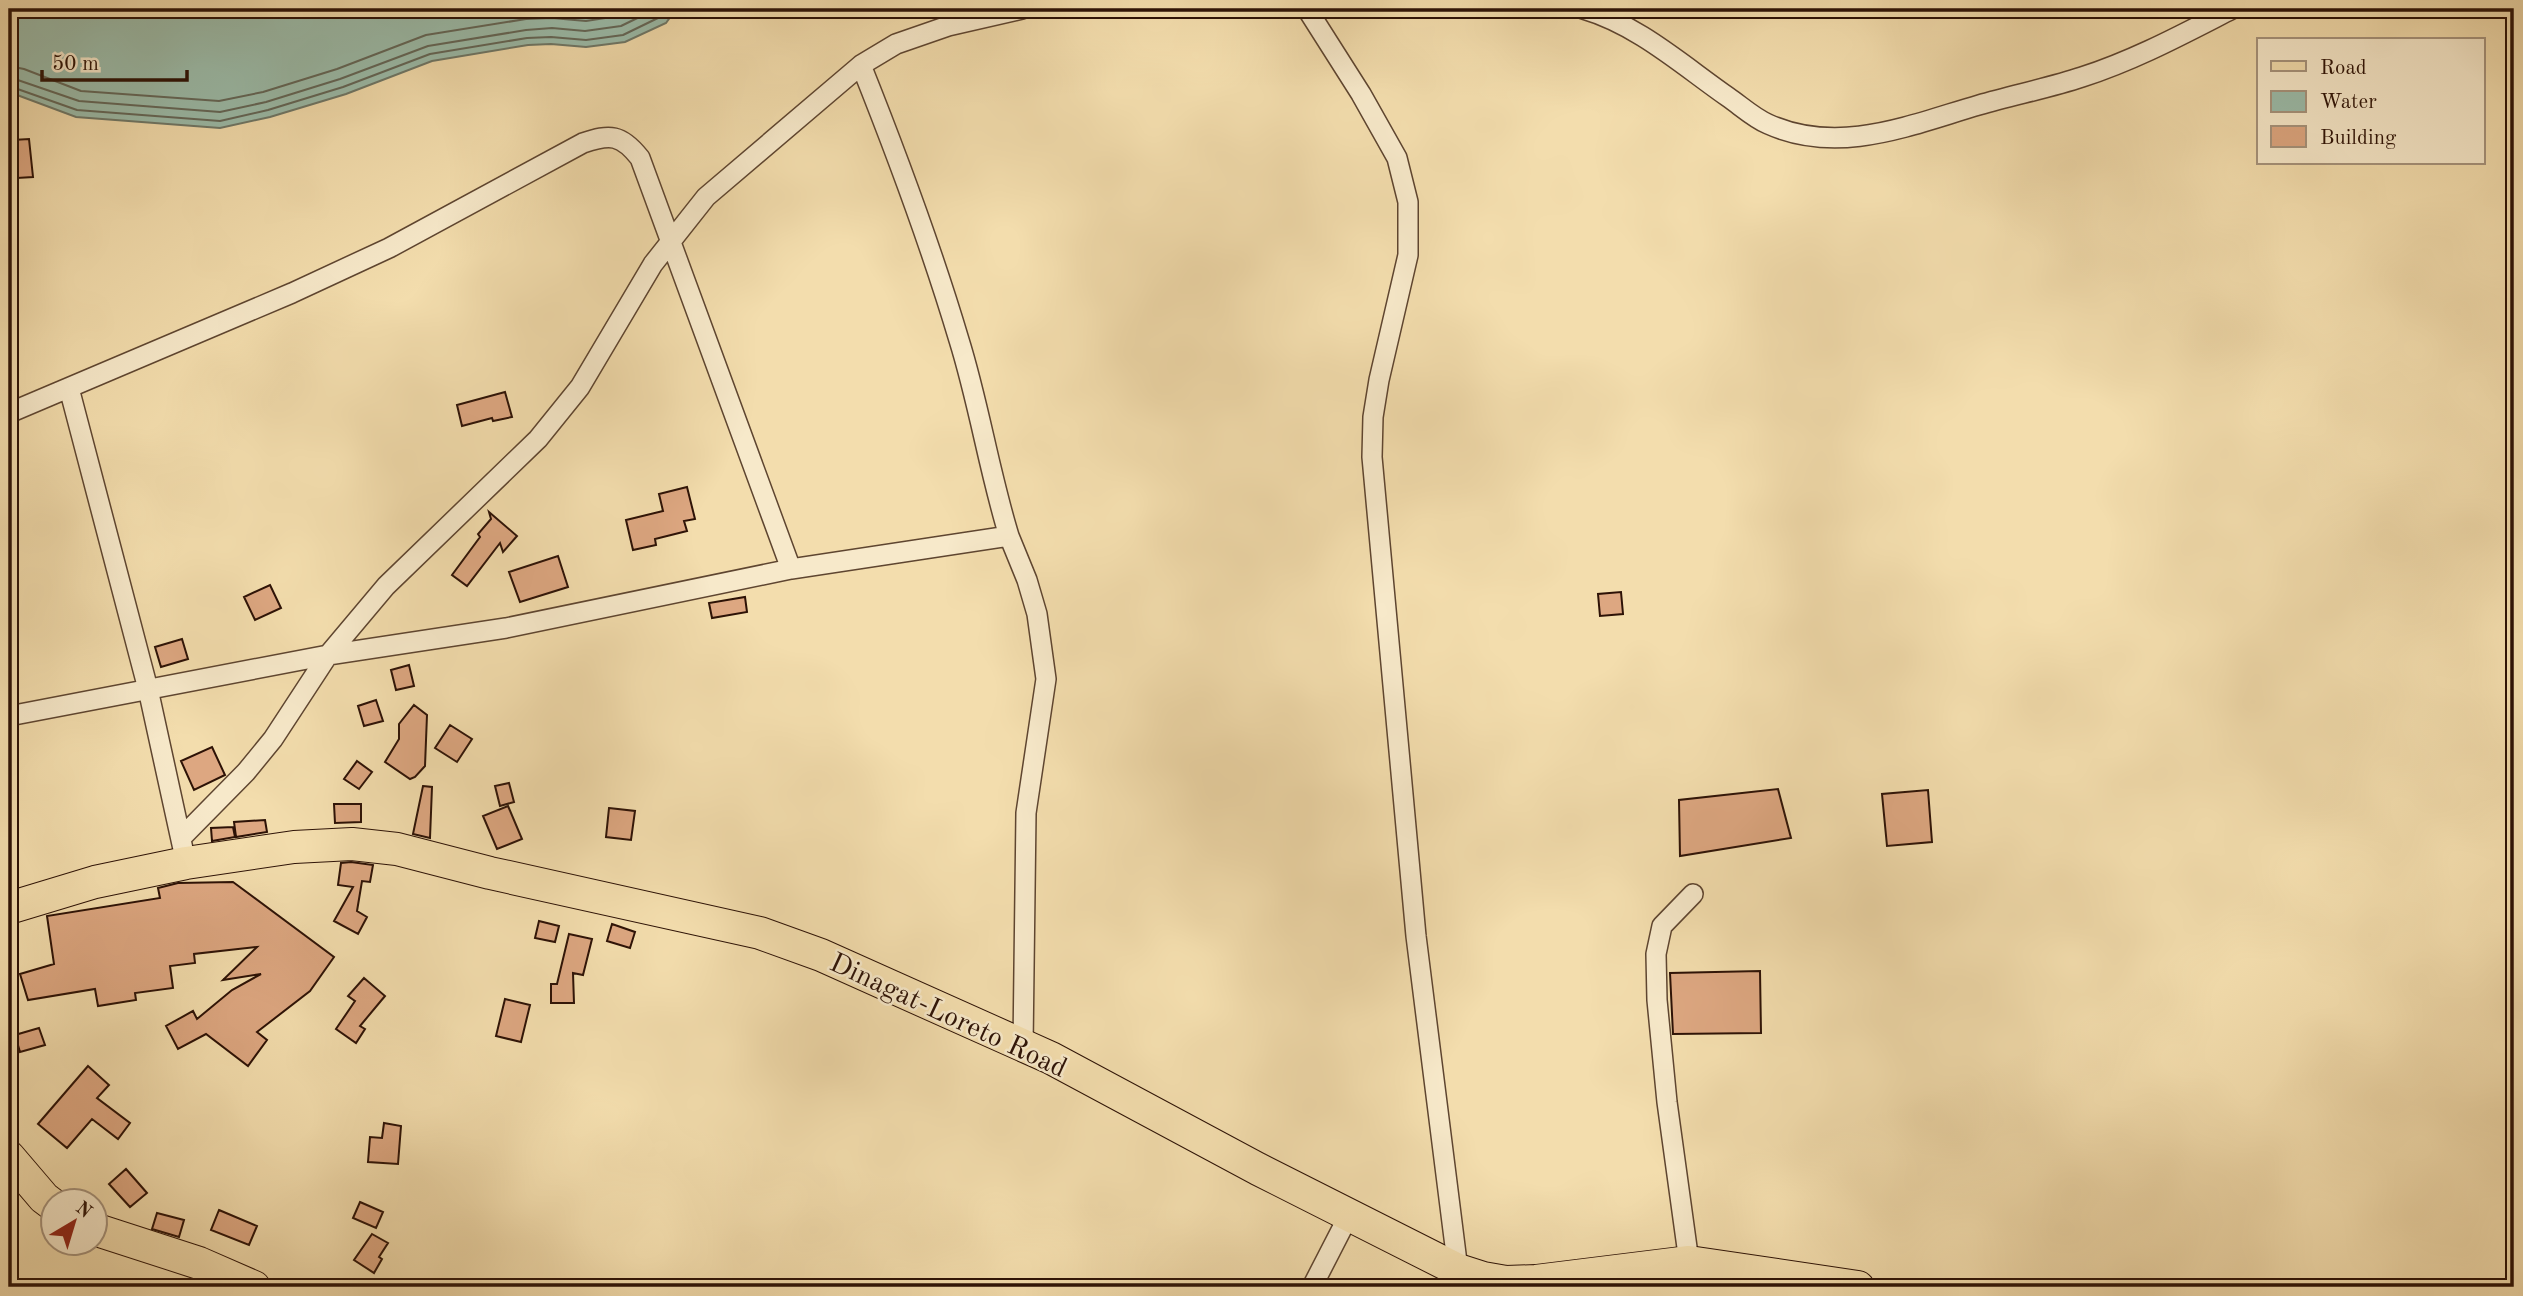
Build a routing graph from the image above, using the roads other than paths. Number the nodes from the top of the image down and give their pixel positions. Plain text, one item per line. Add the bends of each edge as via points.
1 (1022, 9) edge
2 (1307, 9) edge
3 (1583, 9) edge
4 (2232, 9) edge
5 (861, 65) junction
6 (671, 239) junction
7 (69, 388) junction
8 (9, 414) edge
9 (1009, 536) junction
10 (791, 569) junction
11 (328, 655) junction
12 (148, 689) junction
13 (9, 716) edge
14 (183, 850) junction
15 (1693, 894) dead end
16 (9, 908) edge
17 (1023, 1046) junction
18 (9, 1157) edge
19 (38, 1191) edge
20 (1349, 1215) junction
21 (108, 1234) edge
22 (1689, 1262) junction
23 (1458, 1270) junction
24 (254, 1287) edge
25 (1312, 1287) edge
26 (1858, 1287) edge

1 - 5 street via 896,44
2 - 23 street via 1397,159 1408,202 1408,255 1379,380 1372,457 1416,936
3 - 4 street via 1633,30 1766,124 1804,137 1849,137 1905,129 2080,78 2144,53
5 - 6 street via 706,197
5 - 9 street via 909,187 960,342
6 - 7 street via 640,158 618,138 602,137 389,248
6 - 10 street
6 - 11 street via 580,387 538,439 386,586
7 - 8 street
7 - 12 street
9 - 10 street
9 - 17 street via 1037,614 1046,679 1026,813
10 - 11 street via 506,628
11 - 12 street
11 - 14 street via 273,739
12 - 13 street
12 - 14 street
14 - 16 main road, Dinagat-Loreto Road
14 - 17 main road, Dinagat-Loreto Road via 323,844 397,849 760,933 821,955
15 - 22 street via 1662,926 1656,954 1667,1102
17 - 20 main road, Dinagat-Loreto Road
18 - 19 main road
20 - 23 main road, Dinagat-Loreto Road
20 - 25 street
21 - 24 main road via 199,1263
22 - 23 main road, Dinagat-Loreto Road via 1536,1281 1506,1282
22 - 26 main road, Dinagat-Loreto Road

